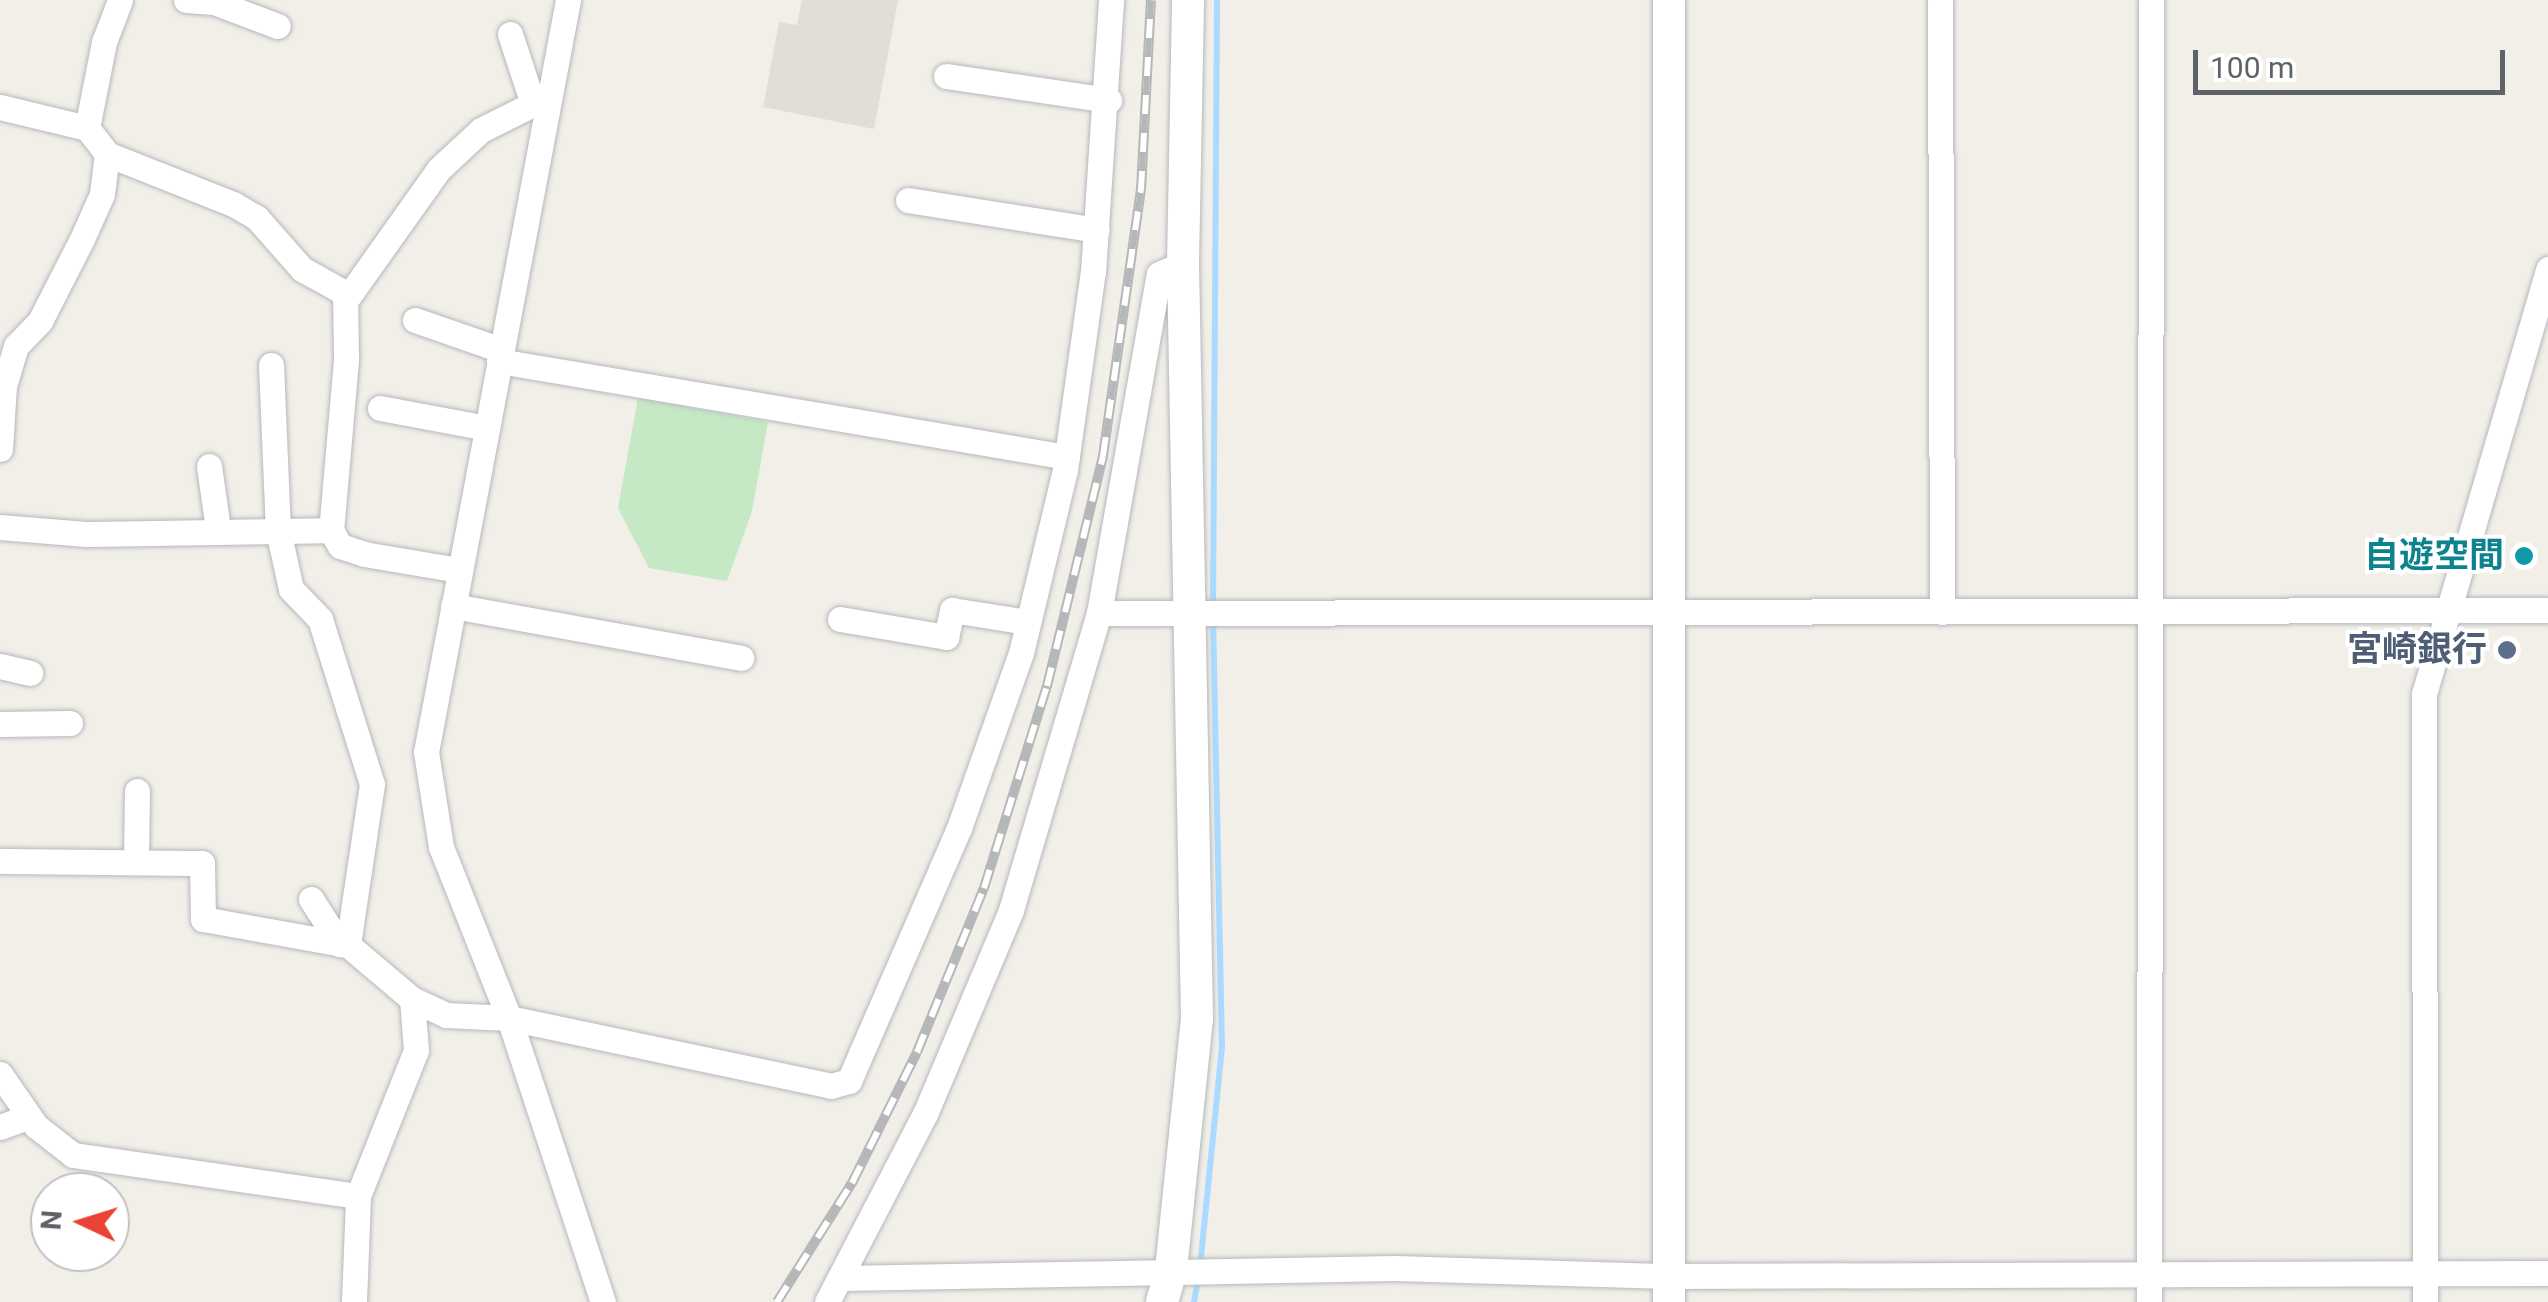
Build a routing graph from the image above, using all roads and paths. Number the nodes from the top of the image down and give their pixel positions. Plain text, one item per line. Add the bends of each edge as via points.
1 (120, 0) edge
2 (186, 0) edge
3 (568, 0) edge
4 (1111, 0) edge
5 (1188, 0) edge
6 (1668, 0) edge
7 (1940, 0) edge
8 (2151, 0) edge
9 (278, 26) dead end
10 (510, 34) dead end
11 (946, 76) dead end
12 (1109, 100) junction
13 (540, 105) junction
14 (0, 107) edge
15 (87, 128) junction
16 (107, 154) junction
17 (908, 200) dead end
18 (1098, 230) junction
19 (1183, 264) junction
20 (2548, 270) edge
21 (348, 297) junction
22 (415, 320) dead end
23 (500, 356) junction
24 (271, 365) dead end
25 (380, 408) dead end
26 (486, 428) junction
27 (0, 449) edge
28 (1067, 458) junction
29 (209, 466) dead end
30 (0, 527) edge
31 (218, 529) junction
32 (278, 530) junction
33 (331, 530) junction
34 (459, 570) junction
35 (453, 606) junction
36 (2448, 610) junction
37 (2548, 610) edge
38 (2148, 611) junction
39 (1942, 612) junction
40 (1098, 613) junction
41 (1202, 614) junction
42 (1667, 614) junction
43 (840, 619) dead end
44 (1028, 622) junction
45 (741, 658) dead end
46 (0, 666) edge
47 (30, 673) dead end
48 (70, 723) dead end
49 (0, 724) edge
50 (137, 790) dead end
51 (0, 860) edge
52 (136, 861) junction
53 (311, 899) dead end
54 (344, 944) junction
55 (412, 999) junction
56 (509, 1018) junction
57 (0, 1074) edge
58 (28, 1117) junction
59 (0, 1128) edge
60 (358, 1196) junction
61 (1187, 1270) junction
62 (2150, 1272) junction
63 (2426, 1272) junction
64 (2548, 1273) edge
65 (841, 1278) junction
66 (1669, 1289) edge
67 (354, 1302) edge
68 (603, 1302) edge
69 (828, 1302) edge
70 (1162, 1302) edge
71 (2150, 1302) edge
72 (2426, 1302) edge

1 - 15 street via 104,42
2 - 9 street via 214,2
3 - 13 street
4 - 12 street
5 - 19 street
6 - 42 street
7 - 39 street
8 - 38 street
10 - 13 street
11 - 12 street
12 - 18 street
13 - 21 street via 481,130 439,169
13 - 23 street
14 - 15 street
15 - 16 street
16 - 21 street via 257,218 302,269
16 - 27 street via 102,194 82,239 40,321 16,346 4,386
17 - 18 street
18 - 28 street
19 - 40 street via 1159,274
19 - 41 street
20 - 36 street
21 - 33 street
22 - 23 street
23 - 26 street
23 - 28 street
24 - 32 street
25 - 26 street
26 - 34 street
28 - 44 street
29 - 31 street
30 - 31 street via 86,534
31 - 32 street
32 - 33 street
32 - 54 street via 291,588 320,619 372,784
33 - 34 street via 340,546 364,554
34 - 35 street
35 - 45 street
35 - 56 street via 426,752 430,796 447,864
36 - 37 street
36 - 38 street
36 - 63 street via 2424,694
38 - 39 street
38 - 62 street
39 - 42 street
40 - 41 street
40 - 65 street via 1012,910 926,1114
41 - 42 street
41 - 61 street
42 - 66 street
43 - 44 street via 946,637 952,610
44 - 56 street via 959,828 849,1080 831,1086
46 - 47 street
48 - 49 street
50 - 52 street
51 - 52 street
52 - 54 street via 202,863 203,918
53 - 54 street
54 - 55 street
55 - 56 street via 446,1016
55 - 60 street via 416,1050
56 - 68 street
57 - 58 street
58 - 59 street
58 - 60 street via 57,1146 100,1164
60 - 67 street
61 - 65 street
61 - 66 street via 1564,1268
61 - 70 street
62 - 63 street
62 - 66 street
62 - 71 street
63 - 64 street
63 - 72 street
65 - 69 street

